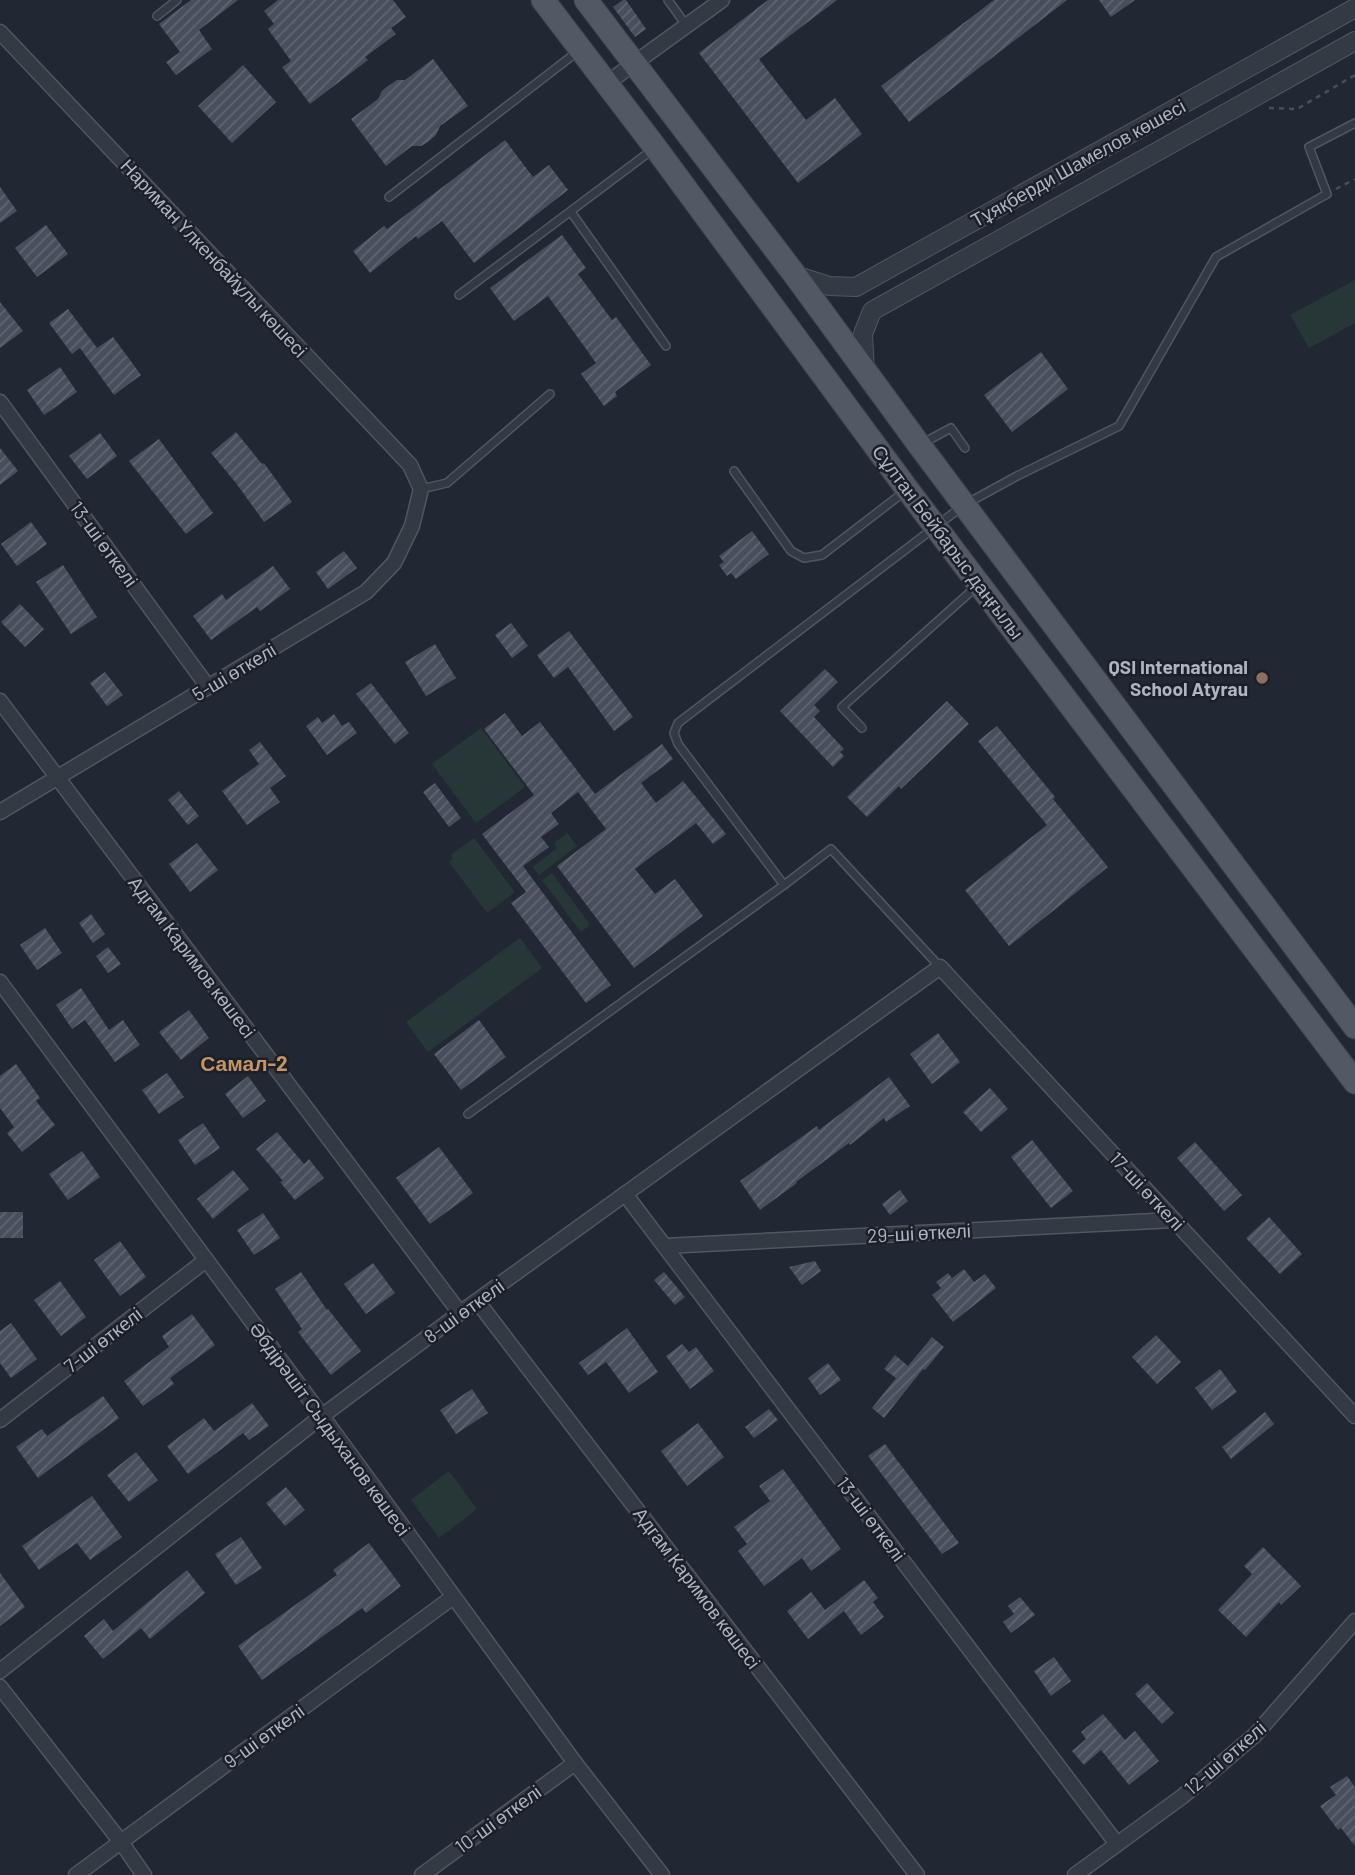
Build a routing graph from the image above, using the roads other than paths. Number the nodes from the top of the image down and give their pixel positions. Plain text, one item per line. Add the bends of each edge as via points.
1 (177, 0) edge
2 (543, 0) edge
3 (586, 0) edge
4 (668, 0) edge
5 (722, 0) edge
6 (1355, 8) edge
7 (157, 16) dead end
8 (686, 25) junction
9 (0, 32) edge
10 (1355, 41) edge
11 (580, 49) junction
12 (634, 63) junction
13 (607, 83) junction
14 (1355, 123) edge
15 (655, 147) junction
16 (389, 197) dead end
17 (571, 212) junction
18 (796, 275) junction
19 (459, 295) dead end
20 (666, 346) dead end
21 (865, 372) junction
22 (550, 394) dead end
23 (0, 402) edge
24 (919, 446) junction
25 (965, 448) dead end
26 (734, 471) dead end
27 (422, 489) junction
28 (907, 489) junction
29 (964, 505) junction
30 (936, 526) junction
31 (980, 584) junction
32 (208, 687) junction
33 (0, 701) edge
34 (862, 728) dead end
35 (57, 779) junction
36 (0, 812) edge
37 (784, 885) junction
38 (940, 967) junction
39 (0, 982) edge
40 (1355, 1027) edge
41 (1355, 1082) edge
42 (468, 1114) dead end
43 (625, 1194) junction
44 (1174, 1220) junction
45 (665, 1246) junction
46 (206, 1260) junction
47 (477, 1301) junction
48 (460, 1313) junction
49 (322, 1416) junction
50 (1355, 1416) edge
51 (0, 1420) edge
52 (453, 1597) junction
53 (1355, 1621) edge
54 (0, 1671) edge
55 (0, 1687) edge
56 (575, 1763) junction
57 (121, 1842) junction
58 (1117, 1844) junction
59 (76, 1875) edge
60 (144, 1875) edge
61 (422, 1875) edge
62 (662, 1875) edge
63 (917, 1875) edge
64 (1075, 1875) edge

1 - 7 lane
2 - 11 main road, Сұлтан Бейбарыс даңғылы
3 - 12 main road, Сұлтан Бейбарыс даңғылы
4 - 8 lane
5 - 8 street
6 - 18 street, Тұяқберди Шамелов көшесі via 856,287 829,286
8 - 12 street
9 - 27 street, Нариман Үлкенбайұлы көшесі via 410,465
10 - 21 street, Тұяқберди Шамелов көшесі via 872,311 863,334
11 - 13 main road, Сұлтан Бейбарыс даңғылы
11 - 16 lane
12 - 13 street
12 - 18 main road, Сұлтан Бейбарыс даңғылы
13 - 15 main road, Сұлтан Бейбарыс даңғылы
14 - 29 lane via 1309,147 1327,194 1216,257 1119,426
15 - 17 lane
15 - 28 main road, Сұлтан Бейбарыс даңғылы
17 - 19 lane
17 - 20 lane
18 - 21 main road, Сұлтан Бейбарыс даңғылы
21 - 24 main road, Сұлтан Бейбарыс даңғылы
22 - 27 lane via 447,483
23 - 32 street, 13-ші өткелі
24 - 25 lane via 951,428
24 - 29 main road, Сұлтан Бейбарыс даңғылы
26 - 28 lane via 790,551 804,558 822,555
27 - 32 street, 5-ші өткелі via 412,526 394,563 366,592
28 - 30 main road, Сұлтан Бейбарыс даңғылы
29 - 30 lane
29 - 40 main road, Сұлтан Бейбарыс даңғылы
30 - 31 main road, Сұлтан Бейбарыс даңғылы
30 - 37 lane via 678,723 674,733 678,744
31 - 34 lane via 842,707
31 - 41 main road, Сұлтан Бейбарыс даңғылы
32 - 35 street, 5-ші өткелі
33 - 35 street, Адгам Каримов көшесі
35 - 36 street, 5-ші өткелі
35 - 48 street, Адгам Каримов көшесі
37 - 38 lane via 831,849
37 - 42 lane
38 - 43 street, 8-ші өткелі
38 - 44 street, 17-ші өткелі
39 - 46 street, Әбдірәшіт Сыдыханов көшесі
43 - 45 street, 13-ші өткелі
43 - 47 street, 8-ші өткелі
44 - 45 street, 29-ші өткелі
44 - 50 street, 17-ші өткелі
45 - 58 street, 13-ші өткелі
46 - 49 street, Әбдірәшіт Сыдыханов көшесі
46 - 51 street, 7-ші өткелі
47 - 48 street, 8-ші өткелі
47 - 63 street, Адгам Каримов көшесі
48 - 49 street, 8-ші өткелі
49 - 52 street, Әбдірәшіт Сыдыханов көшесі
49 - 54 street, 8-ші өткелі
52 - 56 street, Әбдірәшіт Сыдыханов көшесі
52 - 57 street, 9-ші өткелі
53 - 58 street, 12-ші өткелі via 1255,1735
55 - 57 street
56 - 61 street, 10-ші өткелі
56 - 62 street, Әбдірәшіт Сыдыханов көшесі
57 - 59 street, 9-ші өткелі
57 - 60 street
58 - 64 street, 12-ші өткелі

